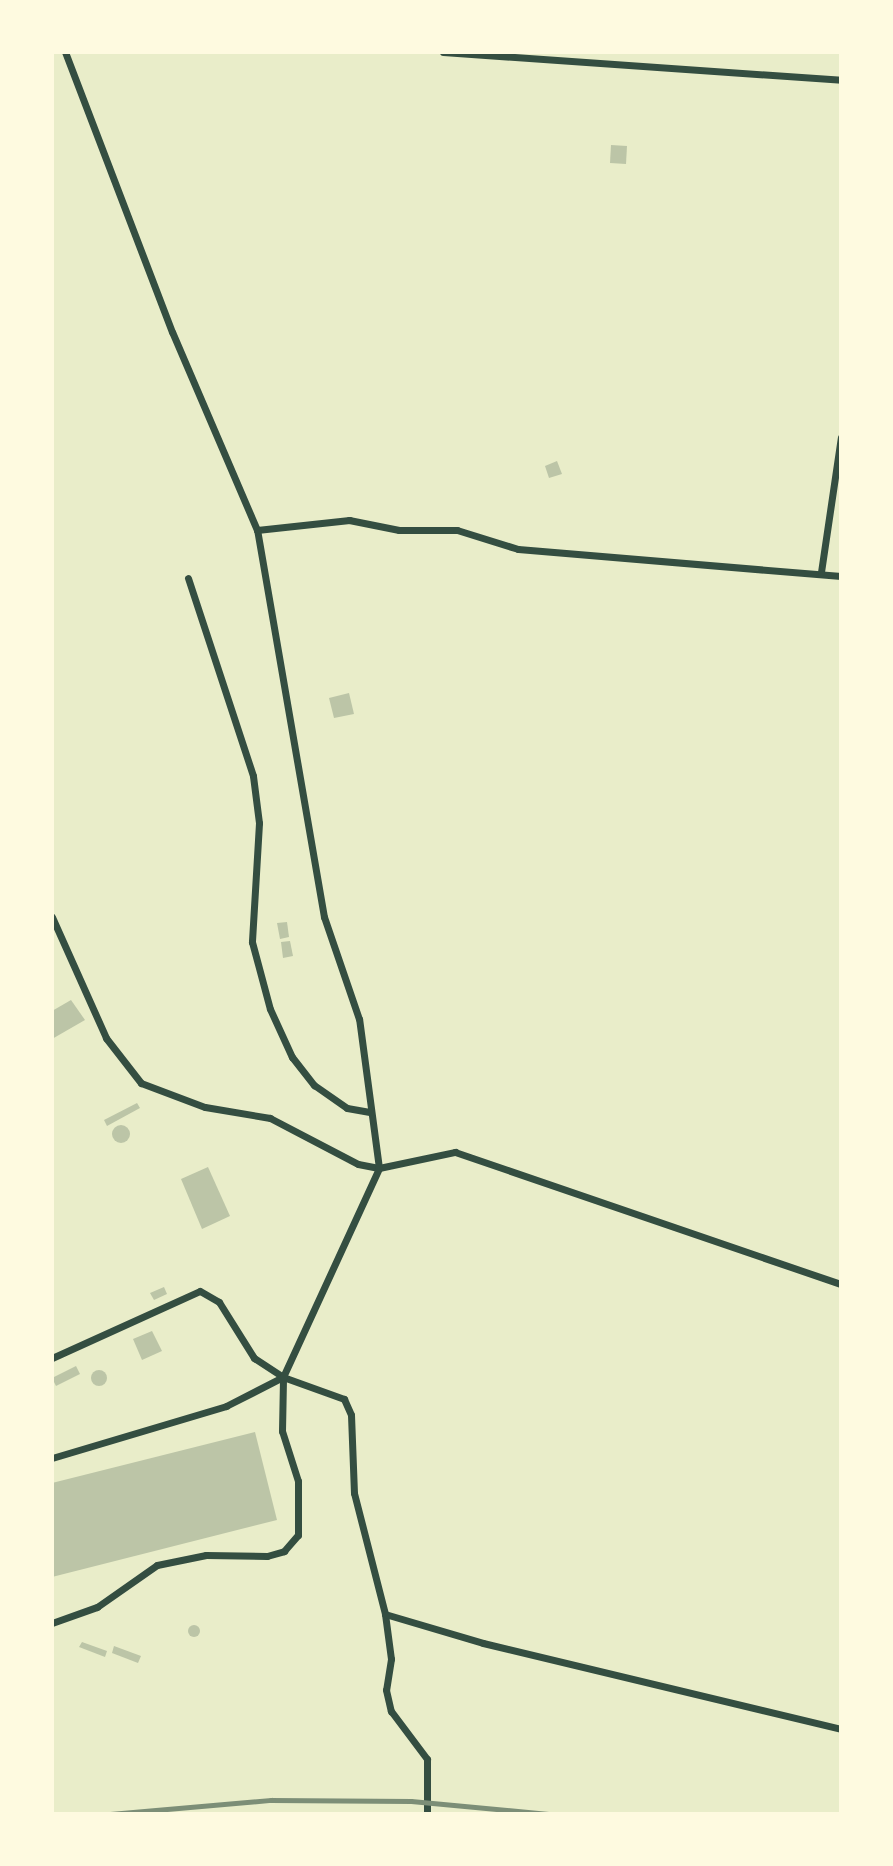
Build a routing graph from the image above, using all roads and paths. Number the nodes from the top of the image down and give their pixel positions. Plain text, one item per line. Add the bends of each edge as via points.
1 (65, 52) edge
2 (443, 52) edge
3 (841, 80) edge
4 (841, 437) edge
5 (257, 530) junction
6 (821, 572) junction
7 (841, 576) edge
8 (188, 578) dead end
9 (52, 917) edge
10 (370, 1112) junction
11 (379, 1168) junction
12 (841, 1284) edge
13 (52, 1358) edge
14 (283, 1377) junction
15 (52, 1458) edge
16 (385, 1614) junction
17 (52, 1623) edge
18 (841, 1729) edge
19 (427, 1814) edge

1 - 5 street via 172,332
2 - 3 street
4 - 6 street
5 - 6 street via 349,520 399,530 457,530 518,549 767,572
5 - 10 street via 324,917 359,1019
6 - 7 street
8 - 10 street via 253,776 259,823 252,942 270,1009 292,1057 314,1085 347,1108
9 - 11 street via 106,1038 141,1083 205,1107 270,1118 358,1164
10 - 11 street
11 - 12 street via 455,1152
11 - 14 street
13 - 14 street via 200,1291 219,1302 254,1358
14 - 15 street via 226,1406
14 - 16 street via 333,1392 347,1407 354,1493
14 - 17 street via 282,1431 298,1481 300,1512 298,1535 284,1551 206,1555 157,1565 97,1607
16 - 18 street via 483,1643
16 - 19 street via 391,1659 386,1690 391,1711 427,1759

